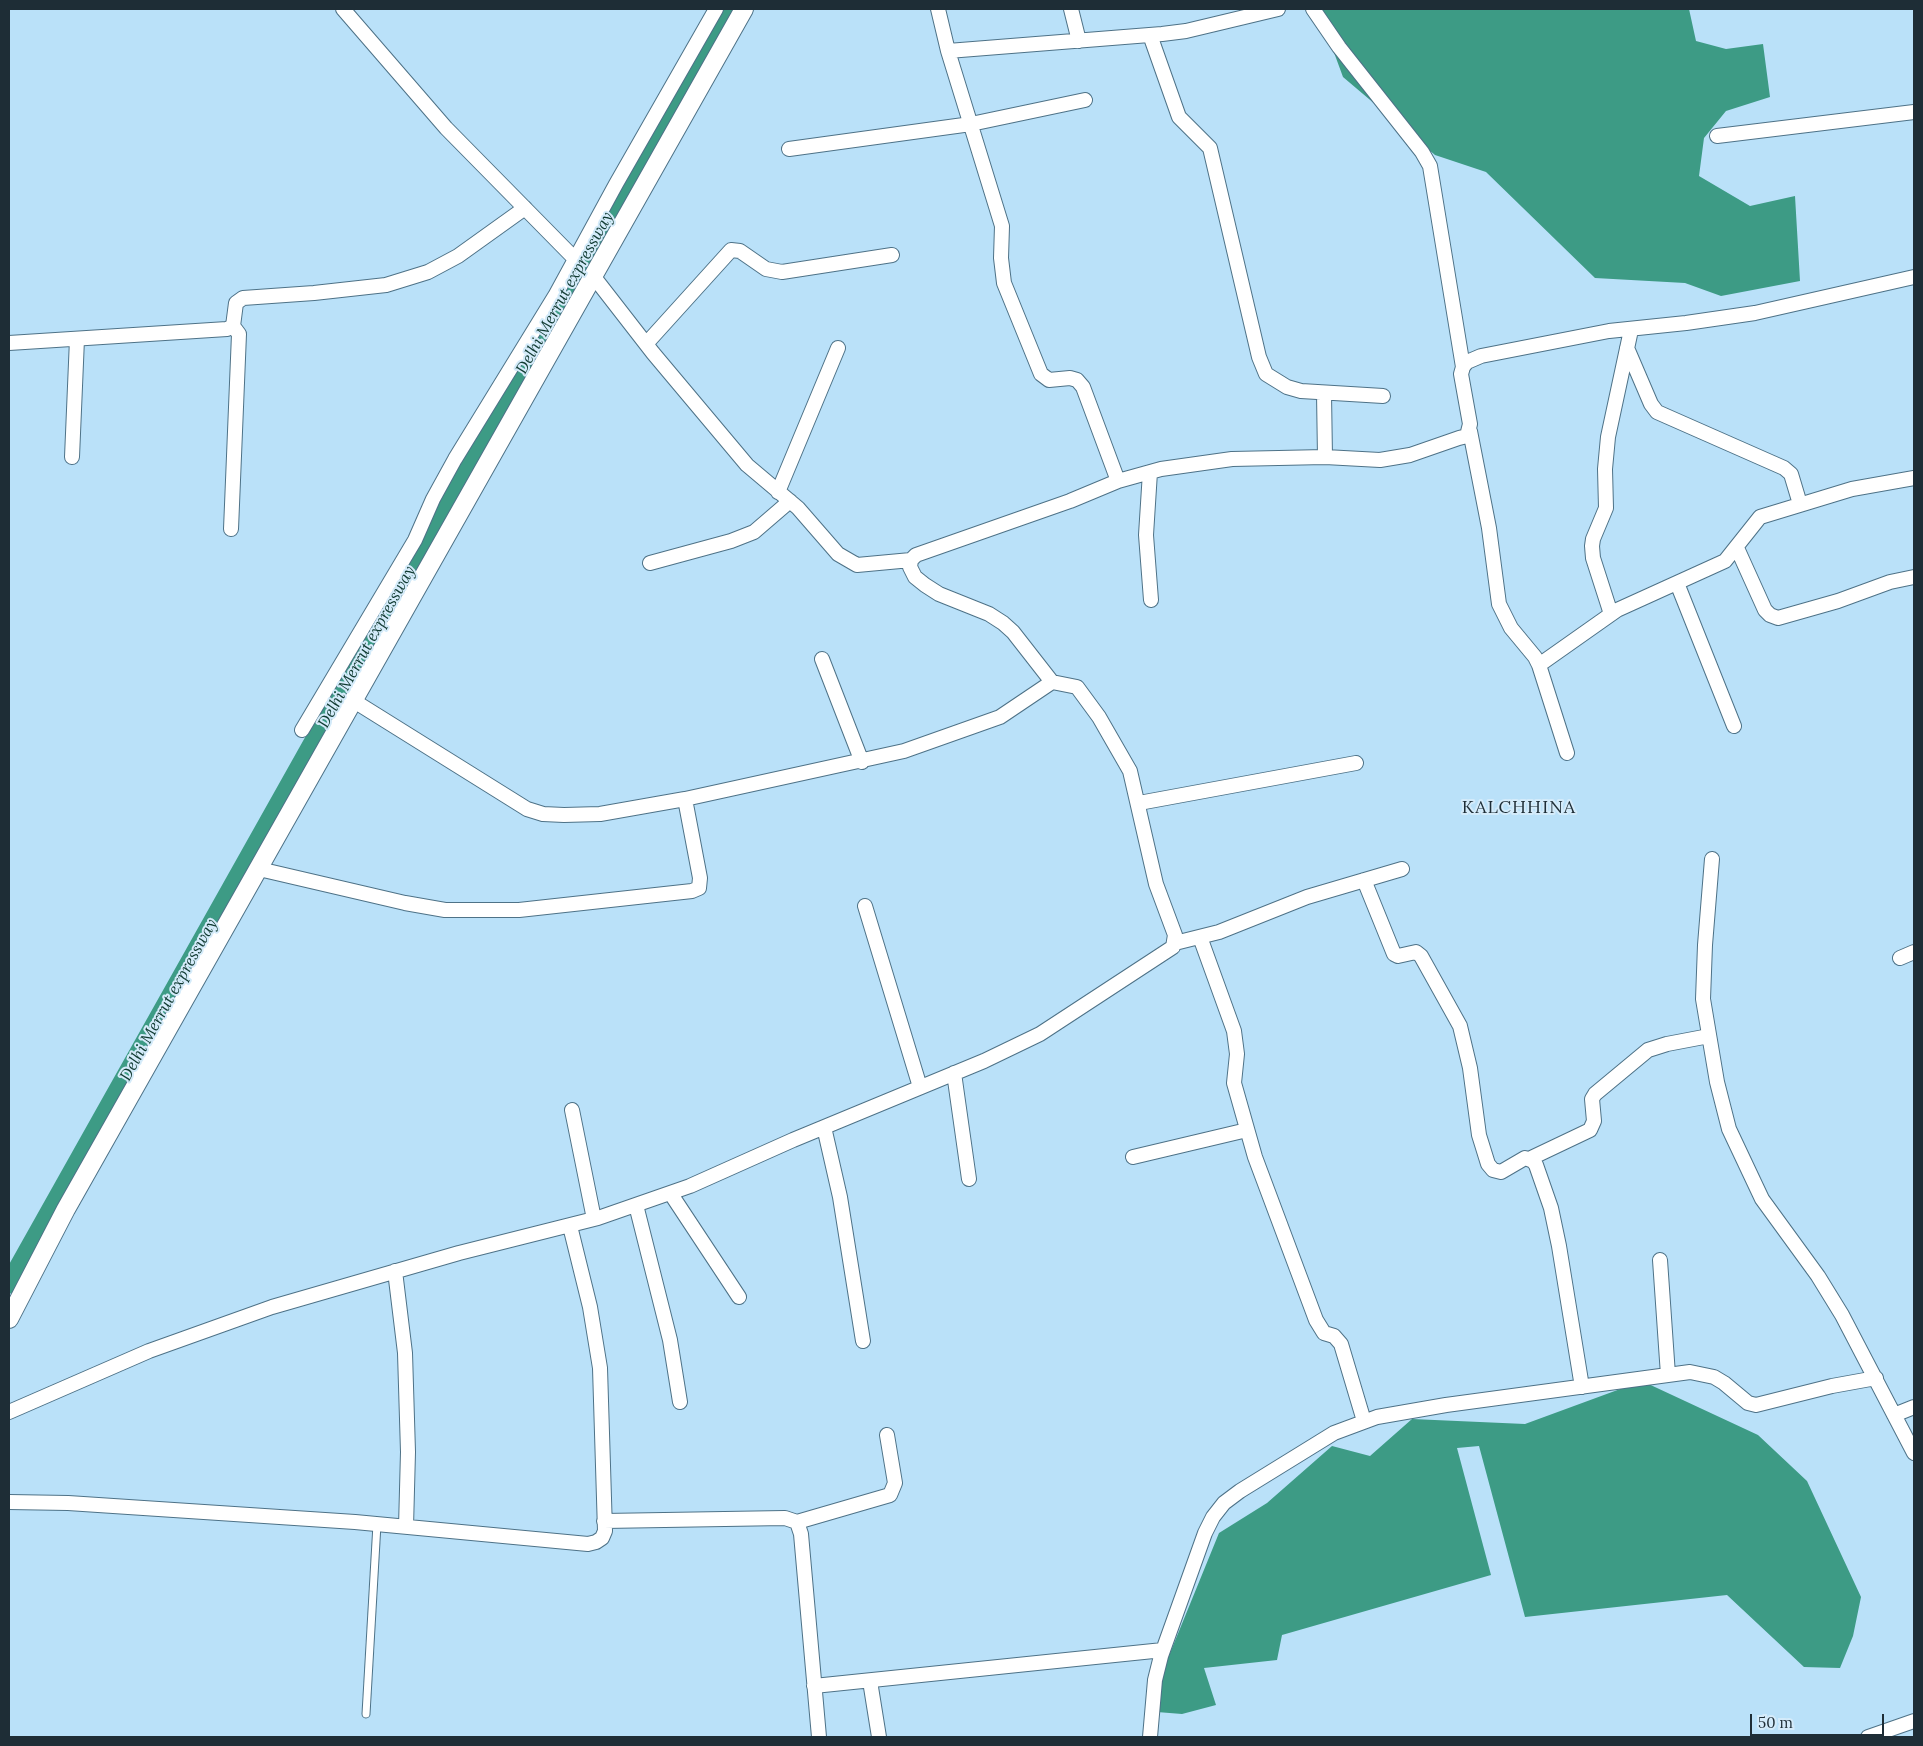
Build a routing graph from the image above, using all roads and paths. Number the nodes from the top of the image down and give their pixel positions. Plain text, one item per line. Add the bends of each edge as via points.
1 (343, 9) edge
2 (716, 9) edge
3 (744, 9) edge
4 (938, 9) edge
5 (1070, 9) edge
6 (1278, 9) edge
7 (1313, 9) edge
8 (1150, 35) junction
9 (1079, 41) junction
10 (948, 50) junction
11 (1085, 100) dead end
12 (1914, 112) edge
13 (972, 124) junction
14 (1717, 136) dead end
15 (789, 149) dead end
16 (525, 208) junction
17 (892, 255) dead end
18 (575, 259) junction
19 (594, 277) junction
20 (1914, 278) edge
21 (233, 326) junction
22 (1630, 330) junction
23 (77, 339) junction
24 (9, 343) edge
25 (646, 344) junction
26 (838, 348) dead end
27 (1627, 348) junction
28 (1463, 367) junction
29 (1324, 394) junction
30 (1383, 396) dead end
31 (1470, 431) junction
32 (72, 457) dead end
33 (1324, 457) junction
34 (1150, 472) junction
35 (1914, 478) edge
36 (1118, 481) junction
37 (778, 492) junction
38 (790, 501) junction
39 (1800, 504) junction
40 (231, 529) dead end
41 (1737, 548) junction
42 (911, 560) junction
43 (650, 563) dead end
44 (1914, 577) edge
45 (1677, 583) junction
46 (1151, 600) dead end
47 (1611, 614) junction
48 (822, 659) dead end
49 (1539, 665) junction
50 (1052, 682) junction
51 (354, 701) junction
52 (1734, 726) dead end
53 (302, 730) dead end
54 (1566, 753) dead end
55 (862, 762) junction
56 (1356, 763) dead end
57 (685, 799) junction
58 (1139, 803) junction
59 (1712, 859) dead end
60 (259, 869) junction
61 (1402, 870) dead end
62 (1364, 880) junction
63 (865, 906) dead end
64 (1200, 937) junction
65 (1175, 943) junction
66 (1914, 952) edge
67 (1900, 958) dead end
68 (1709, 1036) junction
69 (954, 1074) junction
70 (920, 1088) junction
71 (572, 1110) dead end
72 (824, 1127) junction
73 (1247, 1130) junction
74 (1133, 1157) dead end
75 (1529, 1159) junction
76 (969, 1179) dead end
77 (671, 1194) junction
78 (636, 1205) junction
79 (594, 1219) junction
80 (570, 1226) junction
81 (1660, 1260) dead end
82 (395, 1271) junction
83 (739, 1297) dead end
84 (9, 1318) edge
85 (863, 1341) dead end
86 (1668, 1375) junction
87 (1876, 1378) junction
88 (1582, 1387) junction
89 (680, 1402) dead end
90 (1914, 1407) edge
91 (9, 1412) edge
92 (1894, 1415) junction
93 (1364, 1421) junction
94 (887, 1435) dead end
95 (1914, 1453) edge
96 (9, 1502) edge
97 (604, 1521) junction
98 (797, 1522) junction
99 (377, 1524) junction
100 (406, 1526) junction
101 (1163, 1650) junction
102 (870, 1681) junction
103 (814, 1686) junction
104 (366, 1714) dead end
105 (1914, 1721) edge
106 (819, 1737) edge
107 (879, 1737) edge
108 (1150, 1737) edge
109 (1868, 1737) edge

1 - 16 street via 446,128
2 - 18 street
3 - 19 street
4 - 10 street
5 - 9 street
6 - 8 street via 1186,31
7 - 28 street via 1430,166
8 - 9 street
8 - 29 street via 1179,117 1210,148 1262,367 1274,380 1287,387
9 - 10 street
10 - 13 street
11 - 13 street
12 - 14 street
13 - 15 street
13 - 36 street via 1002,226 1004,283 1034,361 1041,374 1049,380 1070,378 1084,387
16 - 18 street
16 - 21 street via 458,256 428,272 386,285 243,298 236,303
17 - 25 street via 782,272 766,269 740,251 731,250
18 - 53 street via 556,296 455,459 415,540
19 - 25 street
19 - 51 street
20 - 22 street via 1755,313
21 - 23 street
21 - 40 street via 239,334
22 - 27 street
22 - 28 street via 1609,331 1481,356
23 - 24 street
23 - 32 street
25 - 37 street via 747,465
26 - 37 street
27 - 39 street via 1657,412 1784,468 1791,474
27 - 47 street via 1606,454 1606,508 1592,546
28 - 31 street via 1461,374
29 - 30 street
29 - 33 street
31 - 33 street via 1467,436 1394,458
31 - 49 street via 1489,528 1499,604 1511,628
33 - 34 street via 1232,459
34 - 36 street
34 - 46 street via 1146,535
35 - 39 street via 1874,484
36 - 42 street via 1070,502 925,550
37 - 38 street
38 - 42 street via 848,562 869,565
38 - 43 street via 766,524 748,535
39 - 41 street via 1760,517
41 - 44 street via 1765,610 1778,618
41 - 45 street via 1725,561
42 - 50 street via 910,567 915,577 924,586 1003,623
45 - 47 street
45 - 52 street
47 - 49 street
48 - 55 street
49 - 54 street
50 - 55 street via 1000,717 904,751
50 - 58 street via 1073,684 1082,692 1130,771
51 - 57 street via 511,800 544,814 600,814
51 - 60 street
55 - 57 street
56 - 58 street
57 - 60 street via 700,878 699,888 692,891 520,910 445,910
58 - 65 street via 1156,884 1173,928
59 - 68 street via 1703,974
60 - 84 street via 66,1210
61 - 62 street
62 - 64 street via 1307,897
62 - 75 street via 1394,954 1416,952 1421,956 1460,1026 1470,1068 1479,1135 1488,1164 1501,1172 1522,1159
63 - 70 street
64 - 65 street
64 - 73 street via 1234,1031 1237,1054 1234,1083
65 - 69 street via 1168,952 1040,1034
66 - 67 street
68 - 75 street via 1648,1050 1595,1094 1592,1099 1594,1121 1590,1130
68 - 87 street via 1728,1129 1743,1162 1762,1198 1823,1284
69 - 70 street
69 - 76 street
70 - 72 street
71 - 79 street
72 - 77 street
72 - 85 street via 840,1198
73 - 74 street
73 - 93 street via 1316,1320 1324,1333 1334,1336 1341,1344
75 - 88 street via 1536,1165 1551,1208
77 - 78 street
77 - 83 street
78 - 79 street
78 - 89 street via 670,1340
79 - 80 street
80 - 82 street
80 - 97 street via 598,1353
81 - 86 street
82 - 91 street via 272,1307 149,1351
82 - 100 street via 405,1353
86 - 87 street via 1690,1372 1714,1377 1748,1403 1756,1405
86 - 88 street
87 - 92 street
88 - 93 street via 1446,1405
90 - 92 street
92 - 95 street
93 - 101 street via 1334,1433 1224,1503 1205,1533
94 - 98 street via 895,1483 890,1495
96 - 99 street via 68,1503
97 - 98 street via 785,1518
97 - 100 street via 602,1538 588,1544
98 - 103 street via 801,1534
99 - 100 street
99 - 104 lane
101 - 102 street
101 - 108 street via 1155,1680
102 - 103 street
102 - 107 street
103 - 106 street
105 - 109 street

